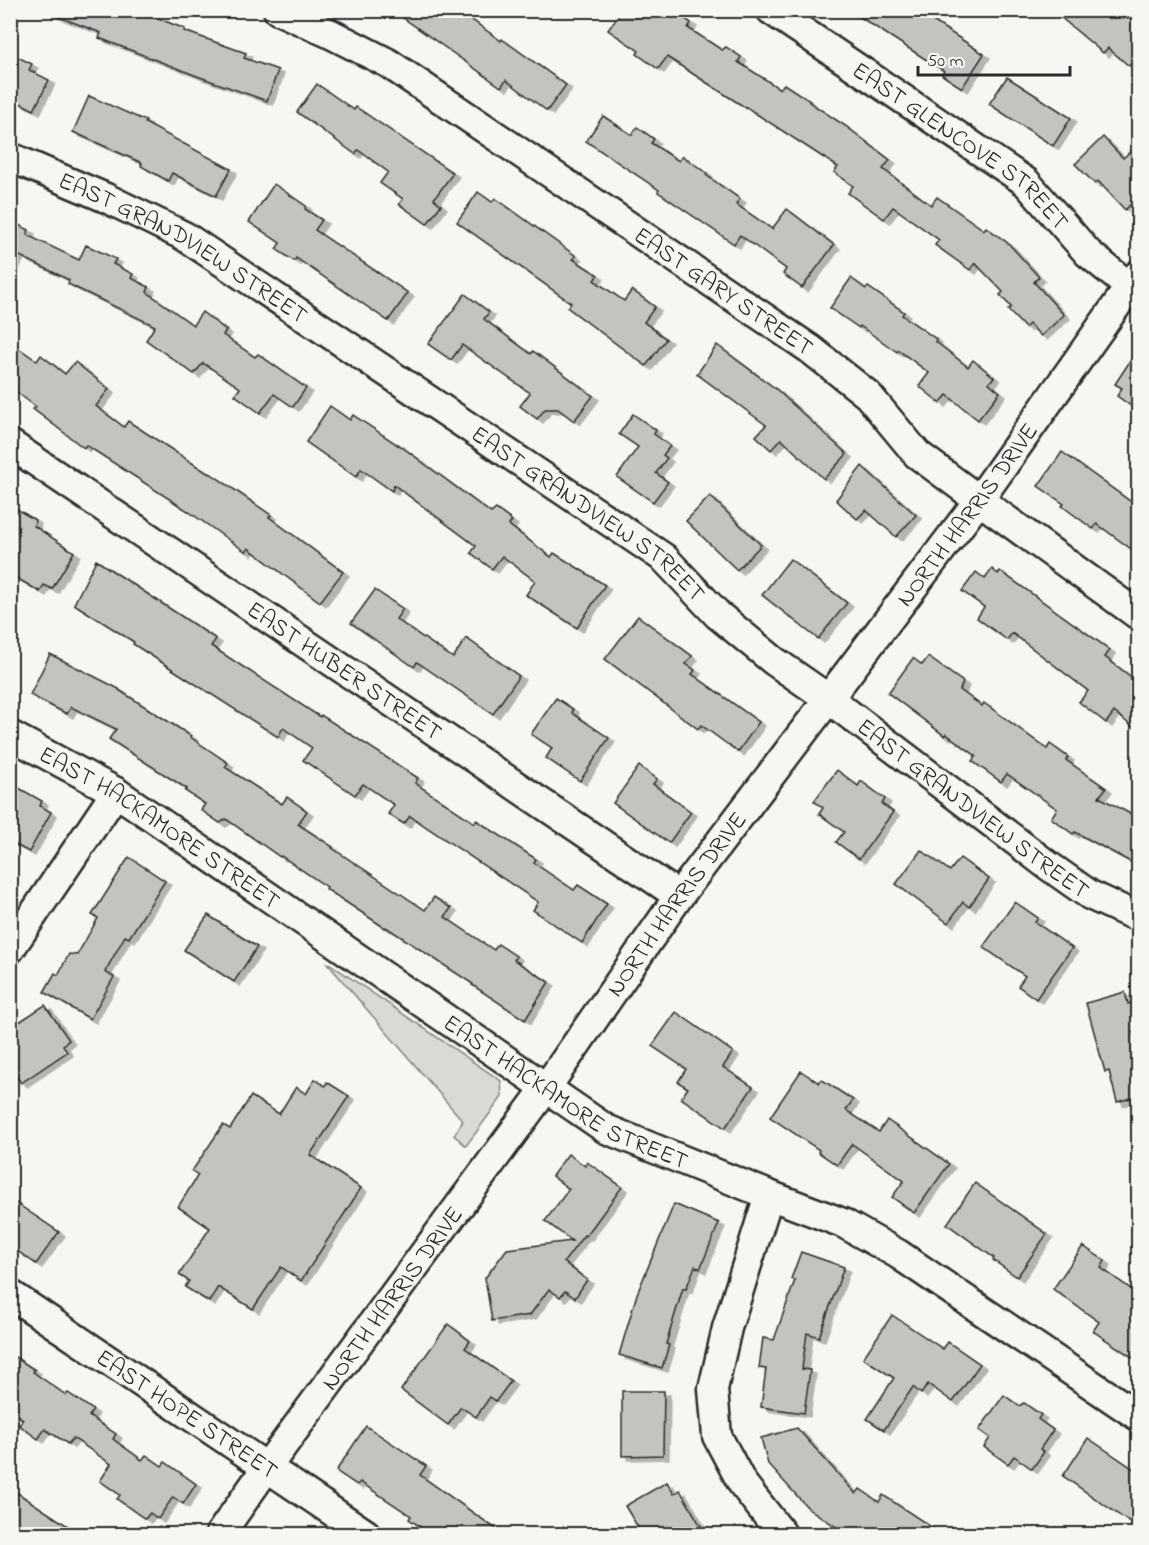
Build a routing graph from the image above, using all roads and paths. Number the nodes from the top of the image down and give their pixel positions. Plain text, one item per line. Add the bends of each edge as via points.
1 (278, 10) edge
2 (771, 10) edge
3 (10, 157) edge
4 (1136, 285) edge
5 (10, 444) edge
6 (979, 500) junction
7 (1138, 615) edge
8 (829, 699) junction
9 (10, 735) edge
10 (116, 792) junction
11 (679, 896) junction
12 (1138, 914) edge
13 (10, 949) edge
14 (546, 1088) junction
15 (769, 1195) junction
16 (10, 1294) edge
17 (1138, 1416) edge
18 (267, 1467) junction
19 (219, 1534) edge
20 (366, 1534) edge
21 (782, 1534) edge

1 - 6 street, EAST GARY STREET via 388,63 810,349 868,395 918,454
2 - 4 street, EAST GLENCOVE STREET via 1026,183 1088,253
3 - 8 street, EAST GRANDVIEW STREET via 184,236 664,558 718,615
4 - 6 street, NORTH HARRIS DRIVE
5 - 11 street, EAST HUBER STREET
6 - 7 street, EAST GARY STREET
6 - 8 street, NORTH HARRIS DRIVE
8 - 11 street, NORTH HARRIS DRIVE
8 - 12 street, EAST GRANDVIEW STREET via 1081,889
9 - 10 street, EAST HACKAMORE STREET
10 - 13 street
10 - 14 street, EAST HACKAMORE STREET
11 - 14 street, NORTH HARRIS DRIVE
14 - 15 street, EAST HACKAMORE STREET via 606,1129
14 - 18 street, NORTH HARRIS DRIVE
15 - 17 street, EAST HACKAMORE STREET via 843,1223 898,1254
15 - 21 street via 727,1328 713,1389 717,1436 742,1483
16 - 18 street, EAST HOPE STREET
18 - 19 street, NORTH HARRIS DRIVE
18 - 20 street, EAST HOPE STREET

